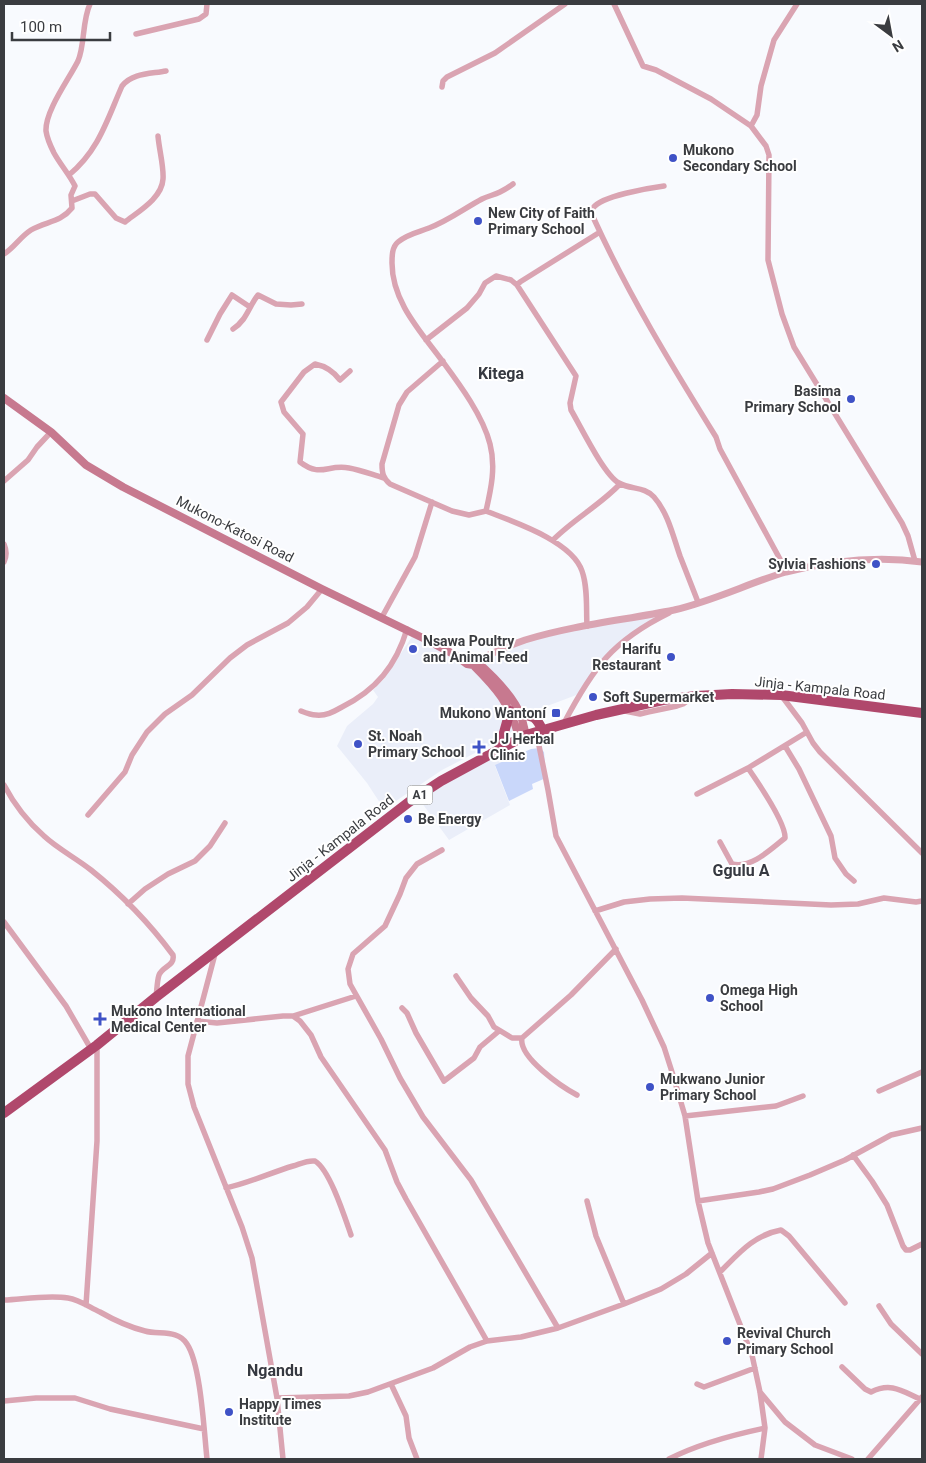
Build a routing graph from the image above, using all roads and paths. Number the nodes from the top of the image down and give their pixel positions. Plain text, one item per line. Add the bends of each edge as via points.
1 (90, 4) edge
2 (207, 4) edge
3 (565, 4) edge
4 (614, 4) edge
5 (797, 4) edge
6 (136, 34) dead end
7 (166, 71) dead end
8 (442, 87) dead end
9 (751, 126) junction
10 (158, 136) dead end
11 (69, 175) junction
12 (513, 184) dead end
13 (664, 186) dead end
14 (72, 201) junction
15 (600, 232) junction
16 (4, 254) edge
17 (517, 285) junction
18 (302, 304) dead end
19 (250, 307) junction
20 (234, 329) dead end
21 (207, 340) dead end
22 (426, 340) junction
23 (443, 362) junction
24 (350, 371) dead end
25 (4, 398) edge
26 (51, 432) junction
27 (384, 478) junction
28 (4, 481) edge
29 (620, 484) junction
30 (432, 502) junction
31 (486, 511) junction
32 (553, 540) junction
33 (4, 544) edge
34 (4, 562) edge
35 (919, 562) edge
36 (786, 572) junction
37 (322, 589) junction
38 (698, 602) junction
39 (676, 610) junction
40 (382, 617) junction
41 (587, 626) junction
42 (407, 630) junction
43 (472, 663) junction
44 (781, 695) junction
45 (301, 711) dead end
46 (510, 711) junction
47 (922, 713) edge
48 (520, 714) junction
49 (564, 724) junction
50 (807, 732) junction
51 (531, 733) junction
52 (785, 746) junction
53 (500, 747) junction
54 (748, 768) junction
55 (4, 785) edge
56 (697, 794) dead end
57 (88, 815) dead end
58 (225, 823) dead end
59 (720, 842) dead end
60 (442, 850) dead end
61 (922, 853) edge
62 (854, 881) dead end
63 (922, 900) edge
64 (128, 904) junction
65 (595, 911) junction
66 (4, 922) edge
67 (616, 950) junction
68 (216, 952) junction
69 (456, 976) dead end
70 (356, 996) junction
71 (156, 997) junction
72 (402, 1008) dead end
73 (293, 1016) junction
74 (198, 1021) junction
75 (499, 1031) junction
76 (522, 1038) junction
77 (94, 1047) junction
78 (922, 1072) edge
79 (879, 1091) dead end
80 (577, 1095) dead end
81 (803, 1096) dead end
82 (4, 1113) edge
83 (685, 1116) junction
84 (922, 1128) edge
85 (854, 1156) junction
86 (226, 1188) junction
87 (587, 1201) dead end
88 (698, 1201) junction
89 (352, 1235) dead end
90 (922, 1244) edge
91 (712, 1253) junction
92 (720, 1272) junction
93 (4, 1300) edge
94 (845, 1302) dead end
95 (624, 1304) junction
96 (86, 1305) junction
97 (879, 1306) dead end
98 (558, 1328) junction
99 (487, 1341) junction
100 (922, 1354) edge
101 (842, 1367) dead end
102 (755, 1368) junction
103 (391, 1384) junction
104 (697, 1384) dead end
105 (760, 1392) junction
106 (277, 1398) junction
107 (921, 1398) edge
108 (4, 1401) edge
109 (765, 1428) junction
110 (204, 1429) junction
111 (207, 1459) edge
112 (283, 1459) edge
113 (417, 1459) edge
114 (669, 1459) edge
115 (761, 1459) edge
116 (852, 1459) edge
117 (868, 1459) edge

1 - 11 street via 78,59 47,120 46,132 54,154
2 - 6 street via 206,14 199,19
3 - 8 street via 495,53 447,76
4 - 9 street via 643,66 711,99
5 - 9 street via 774,40 761,86 757,115
7 - 11 street via 127,80 98,142
9 - 35 street via 768,150 768,254 783,319 794,347 902,523
10 - 14 street via 164,178 162,186 125,222 116,218 95,194
11 - 14 street via 75,186
12 - 22 street via 436,225 407,236 393,248 395,285
13 - 15 street via 629,192 593,206 591,211
14 - 16 street via 72,208 66,215 29,231
15 - 17 street
15 - 36 street via 668,360 716,437
17 - 22 street via 496,276 485,283 467,308
17 - 29 street via 576,376 571,410 602,463
18 - 19 street via 276,304 258,294
19 - 20 street
19 - 21 street via 232,295
22 - 23 street
23 - 27 street via 408,392 399,405 382,464
23 - 31 street via 482,422 490,444 493,466
24 - 27 street via 340,380 323,365 315,364 304,372 281,402 284,412 304,434 300,462 309,469 319,471 335,466
25 - 26 main road, Mukono-Katosi Road
26 - 28 street via 28,460
26 - 37 main road, Mukono-Katosi Road via 86,465 117,483
27 - 30 street via 390,484
29 - 32 street
29 - 38 street via 642,489 657,501 666,516
30 - 31 street via 469,515
30 - 40 street via 416,557
31 - 32 street
32 - 41 street via 578,562 582,571
33 - 34 street
35 - 36 street via 877,559
36 - 38 street
37 - 40 main road, Mukono-Katosi Road
37 - 57 street via 307,607 230,658 192,695 165,714 147,732 125,772
38 - 39 street
39 - 41 street
39 - 49 street via 635,631 601,662
40 - 42 main road, Mukono-Katosi Road
41 - 43 street via 526,640
42 - 43 main road, Mukono-Katosi Road
42 - 45 street via 393,662 377,684 364,694 328,714
43 - 46 main road via 496,689
43 - 48 main road via 488,670
44 - 47 highway, Jinja - Kampala Road / A1
44 - 49 highway, Jinja - Kampala Road / A1 via 696,696 663,700
44 - 50 street
46 - 51 main road
46 - 53 highway
48 - 51 main road
48 - 51 highway via 537,719
49 - 51 highway, Jinja - Kampala Road / A1
50 - 52 street
50 - 61 street via 820,752
51 - 53 highway, Jinja - Kampala Road / A1
51 - 65 street via 556,836
52 - 54 street
52 - 62 street via 831,836 835,858
53 - 68 highway, Jinja - Kampala Road / A1 via 408,802
54 - 56 street
54 - 59 street via 777,815 785,838 754,861 737,865 732,864
55 - 64 street via 28,820 45,837 90,869
58 - 64 street via 195,861 146,888
60 - 70 street via 417,864 406,878 385,926 354,954 348,969
63 - 65 street via 884,898 858,904 831,905 650,899 624,902
64 - 71 street via 173,955 174,960 160,974
65 - 67 street
66 - 77 street
67 - 76 street via 571,996
67 - 83 street via 664,1047
68 - 71 highway, Jinja - Kampala Road / A1
68 - 74 street
69 - 75 street
70 - 73 street
70 - 98 street via 423,1117 476,1187
71 - 77 highway, Jinja - Kampala Road / A1
72 - 75 street via 444,1081 474,1058 480,1047
73 - 74 street via 217,1023
73 - 99 street via 311,1035 321,1057 385,1150 406,1199
74 - 86 street via 188,1056 188,1084
75 - 76 street via 512,1038
76 - 80 street via 525,1051 541,1070 558,1085
77 - 82 highway, Jinja - Kampala Road / A1
77 - 96 street via 97,1141
78 - 79 street
81 - 83 street via 776,1106
83 - 88 street
84 - 85 street via 891,1136
85 - 88 street via 772,1189
85 - 90 street via 886,1205 906,1250
86 - 89 street via 315,1161 324,1170
86 - 106 street via 252,1258
87 - 95 street via 596,1236
88 - 91 street
91 - 92 street
91 - 95 street via 661,1289
92 - 94 street via 762,1235 781,1230 790,1236
92 - 102 street
93 - 96 street via 67,1298
95 - 98 street
96 - 110 street via 130,1327 181,1337 192,1356
97 - 100 street
98 - 99 street
99 - 103 street via 434,1368
101 - 107 street via 871,1392 896,1387
102 - 104 street via 704,1387
102 - 105 street
103 - 106 street via 349,1396
103 - 113 street via 406,1416 409,1438
105 - 109 street
105 - 116 street via 785,1422 815,1444
106 - 112 street
107 - 117 street
108 - 110 street via 75,1398 110,1409
109 - 114 street via 697,1446
109 - 115 street
110 - 111 street

